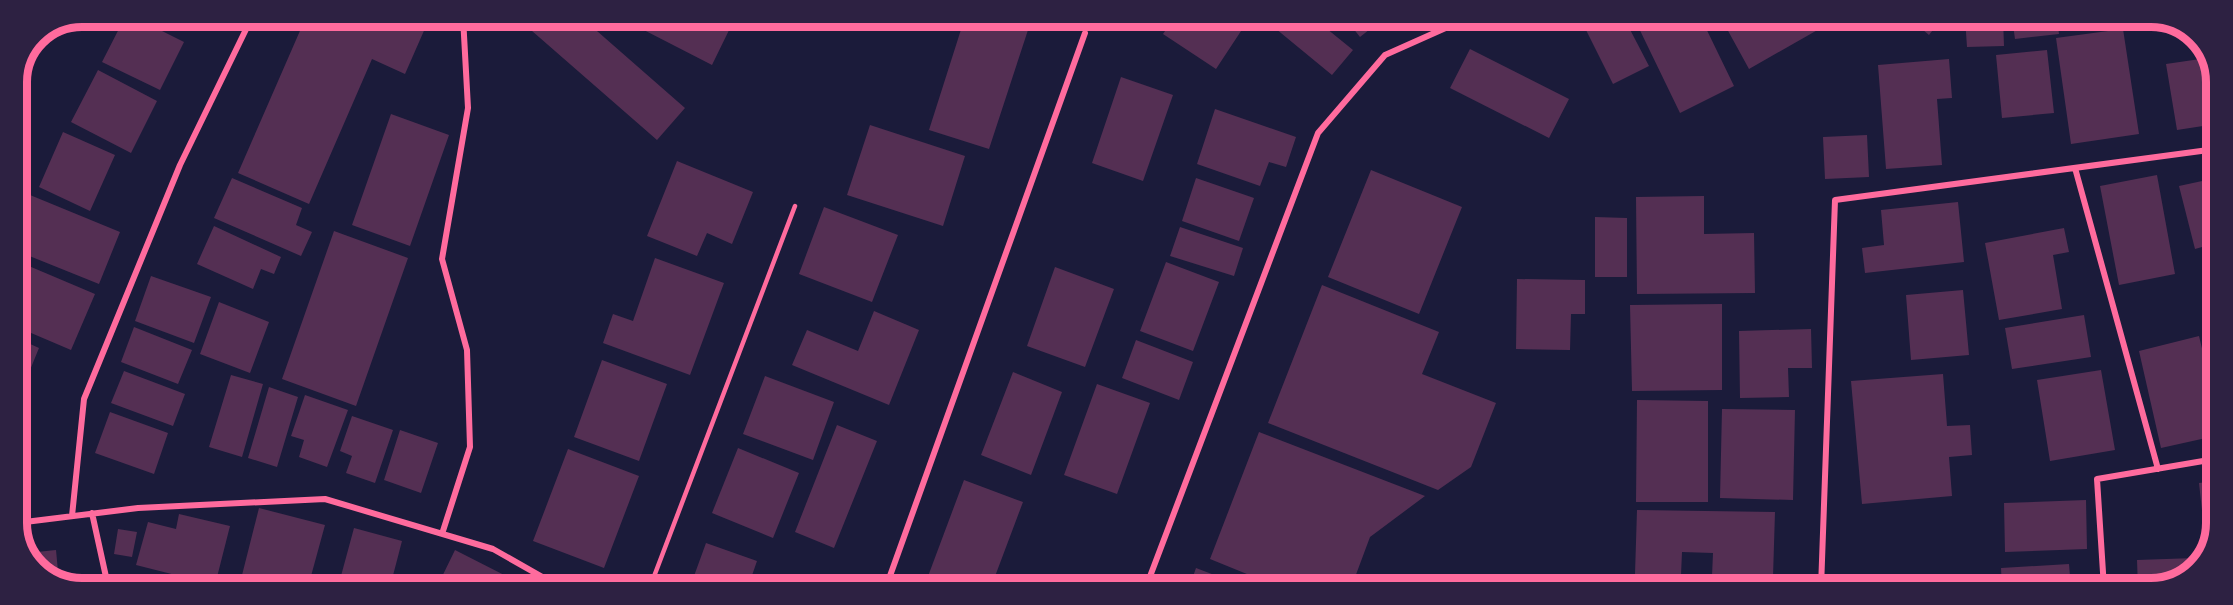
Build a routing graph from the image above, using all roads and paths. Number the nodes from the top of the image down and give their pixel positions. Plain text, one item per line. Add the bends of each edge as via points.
1 (247, 27) edge
2 (464, 27) edge
3 (1448, 27) edge
4 (1085, 33) dead end
5 (2206, 150) edge
6 (2075, 168) junction
7 (795, 206) dead end
8 (2206, 461) edge
9 (2158, 469) junction
10 (92, 513) junction
11 (72, 516) junction
12 (27, 522) edge
13 (442, 534) junction
14 (106, 578) edge
15 (544, 578) edge
16 (653, 578) edge
17 (888, 578) edge
18 (1149, 578) edge
19 (1821, 578) edge
20 (2103, 578) edge

1 - 11 street via 180,165 84,399
2 - 13 street via 468,108 442,259 467,350 470,447
3 - 18 street via 1385,55 1318,133
4 - 17 street
5 - 6 street
6 - 9 street
6 - 19 street via 1835,200
7 - 16 lane
8 - 9 street
9 - 20 street via 2097,480
10 - 11 street
10 - 13 street via 325,499
10 - 14 street
11 - 12 street
13 - 15 street via 493,549

